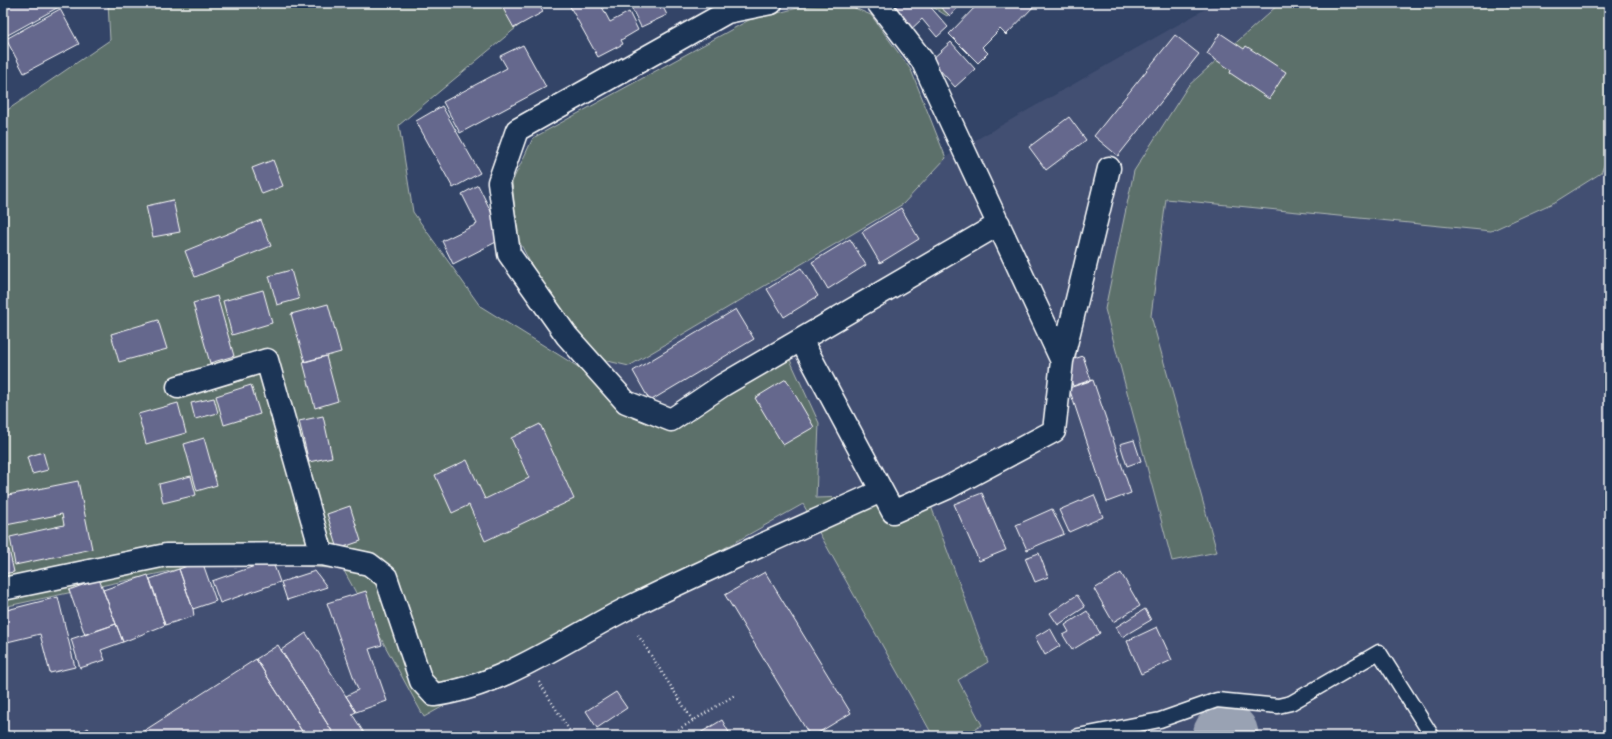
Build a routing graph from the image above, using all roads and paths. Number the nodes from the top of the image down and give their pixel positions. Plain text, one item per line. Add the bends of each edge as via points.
1 (772, 3) edge
2 (878, 3) edge
3 (1110, 168) dead end
4 (999, 224) junction
5 (800, 340) junction
6 (1062, 361) junction
7 (178, 387) dead end
8 (881, 491) junction
9 (322, 554) junction
10 (3, 589) edge
11 (638, 635) dead end
12 (537, 680) dead end
13 (735, 695) dead end
14 (693, 721) junction
15 (573, 736) edge
16 (668, 736) edge
17 (1078, 736) edge
18 (1432, 736) edge

1 - 5 street via 727,12 517,130 499,182 509,254 567,336 626,402 671,420 723,385
2 - 4 street via 922,60
3 - 6 street
4 - 5 street
4 - 6 street
5 - 8 street
6 - 8 street via 1054,431 947,488 892,512
7 - 9 street via 267,360
8 - 9 street via 633,605 510,672 451,693 434,695 421,681 386,577 369,564
9 - 10 street via 166,555
11 - 14 path
12 - 15 path
13 - 14 path
14 - 16 path
17 - 18 lane via 1160,720 1217,700 1278,706 1292,703 1379,652

